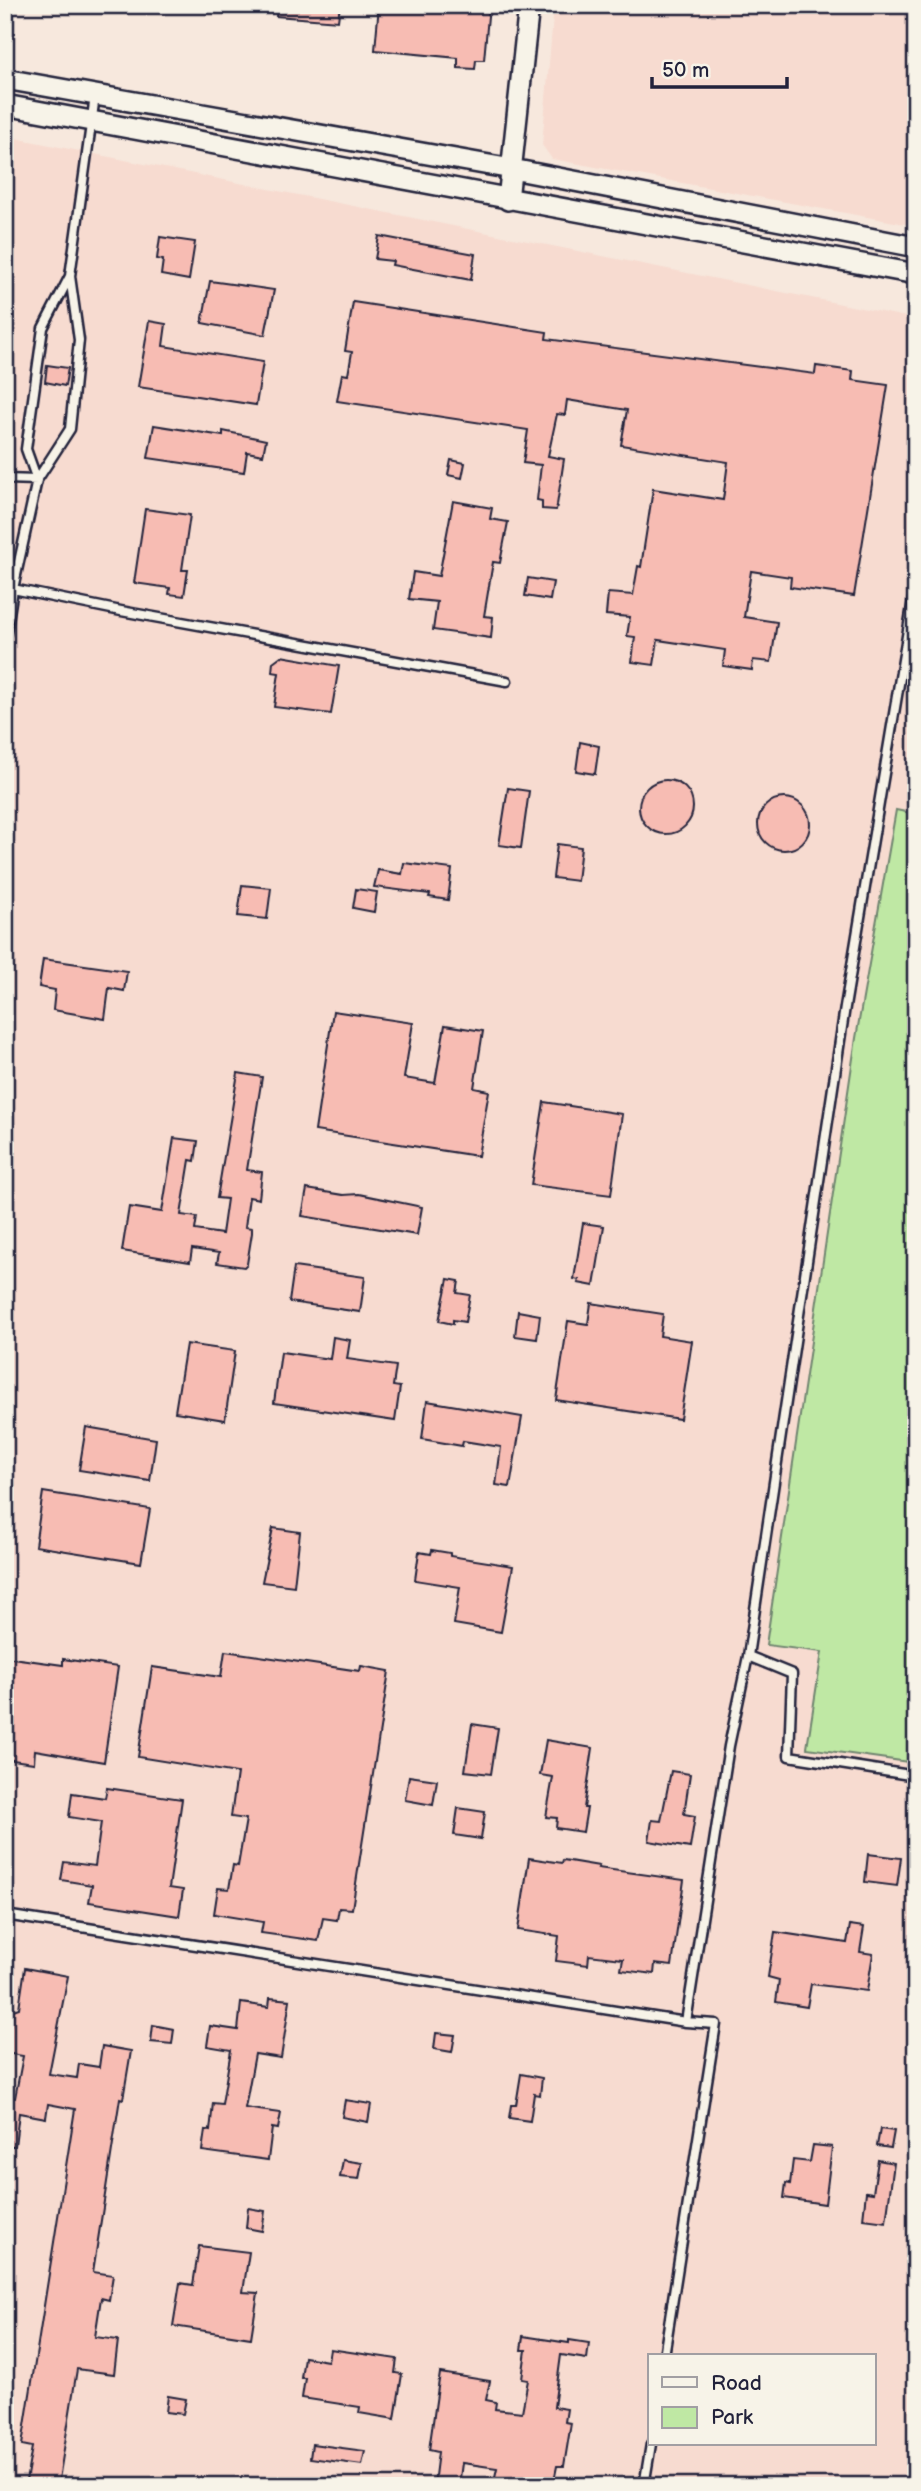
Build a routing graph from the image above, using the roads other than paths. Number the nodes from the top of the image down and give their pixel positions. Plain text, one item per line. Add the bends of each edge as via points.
1 (529, 5) edge
2 (5, 79) edge
3 (95, 96) junction
4 (5, 105) edge
5 (90, 121) junction
6 (512, 169) junction
7 (508, 200) junction
8 (916, 247) edge
9 (916, 274) edge
10 (70, 276) junction
11 (5, 478) edge
12 (37, 480) junction
13 (916, 582) edge
14 (13, 589) junction
15 (5, 640) edge
16 (507, 681) dead end
17 (748, 1656) junction
18 (916, 1776) edge
19 (5, 1915) edge
20 (685, 2022) junction
21 (664, 2354) edge
22 (651, 2446) edge
23 (644, 2486) edge

1 - 6 street
2 - 3 street
3 - 5 lane
3 - 6 street
4 - 5 street
5 - 7 street
5 - 10 lane
6 - 7 street
6 - 8 street
7 - 9 street
10 - 12 lane via 43,328 26,449
10 - 12 lane via 79,340 70,429
11 - 12 lane
12 - 14 lane
13 - 17 lane via 845,1007
14 - 15 lane
14 - 16 lane
17 - 18 lane via 792,1674 789,1756
17 - 20 lane
19 - 20 lane
20 - 21 lane via 716,2024
22 - 23 lane

